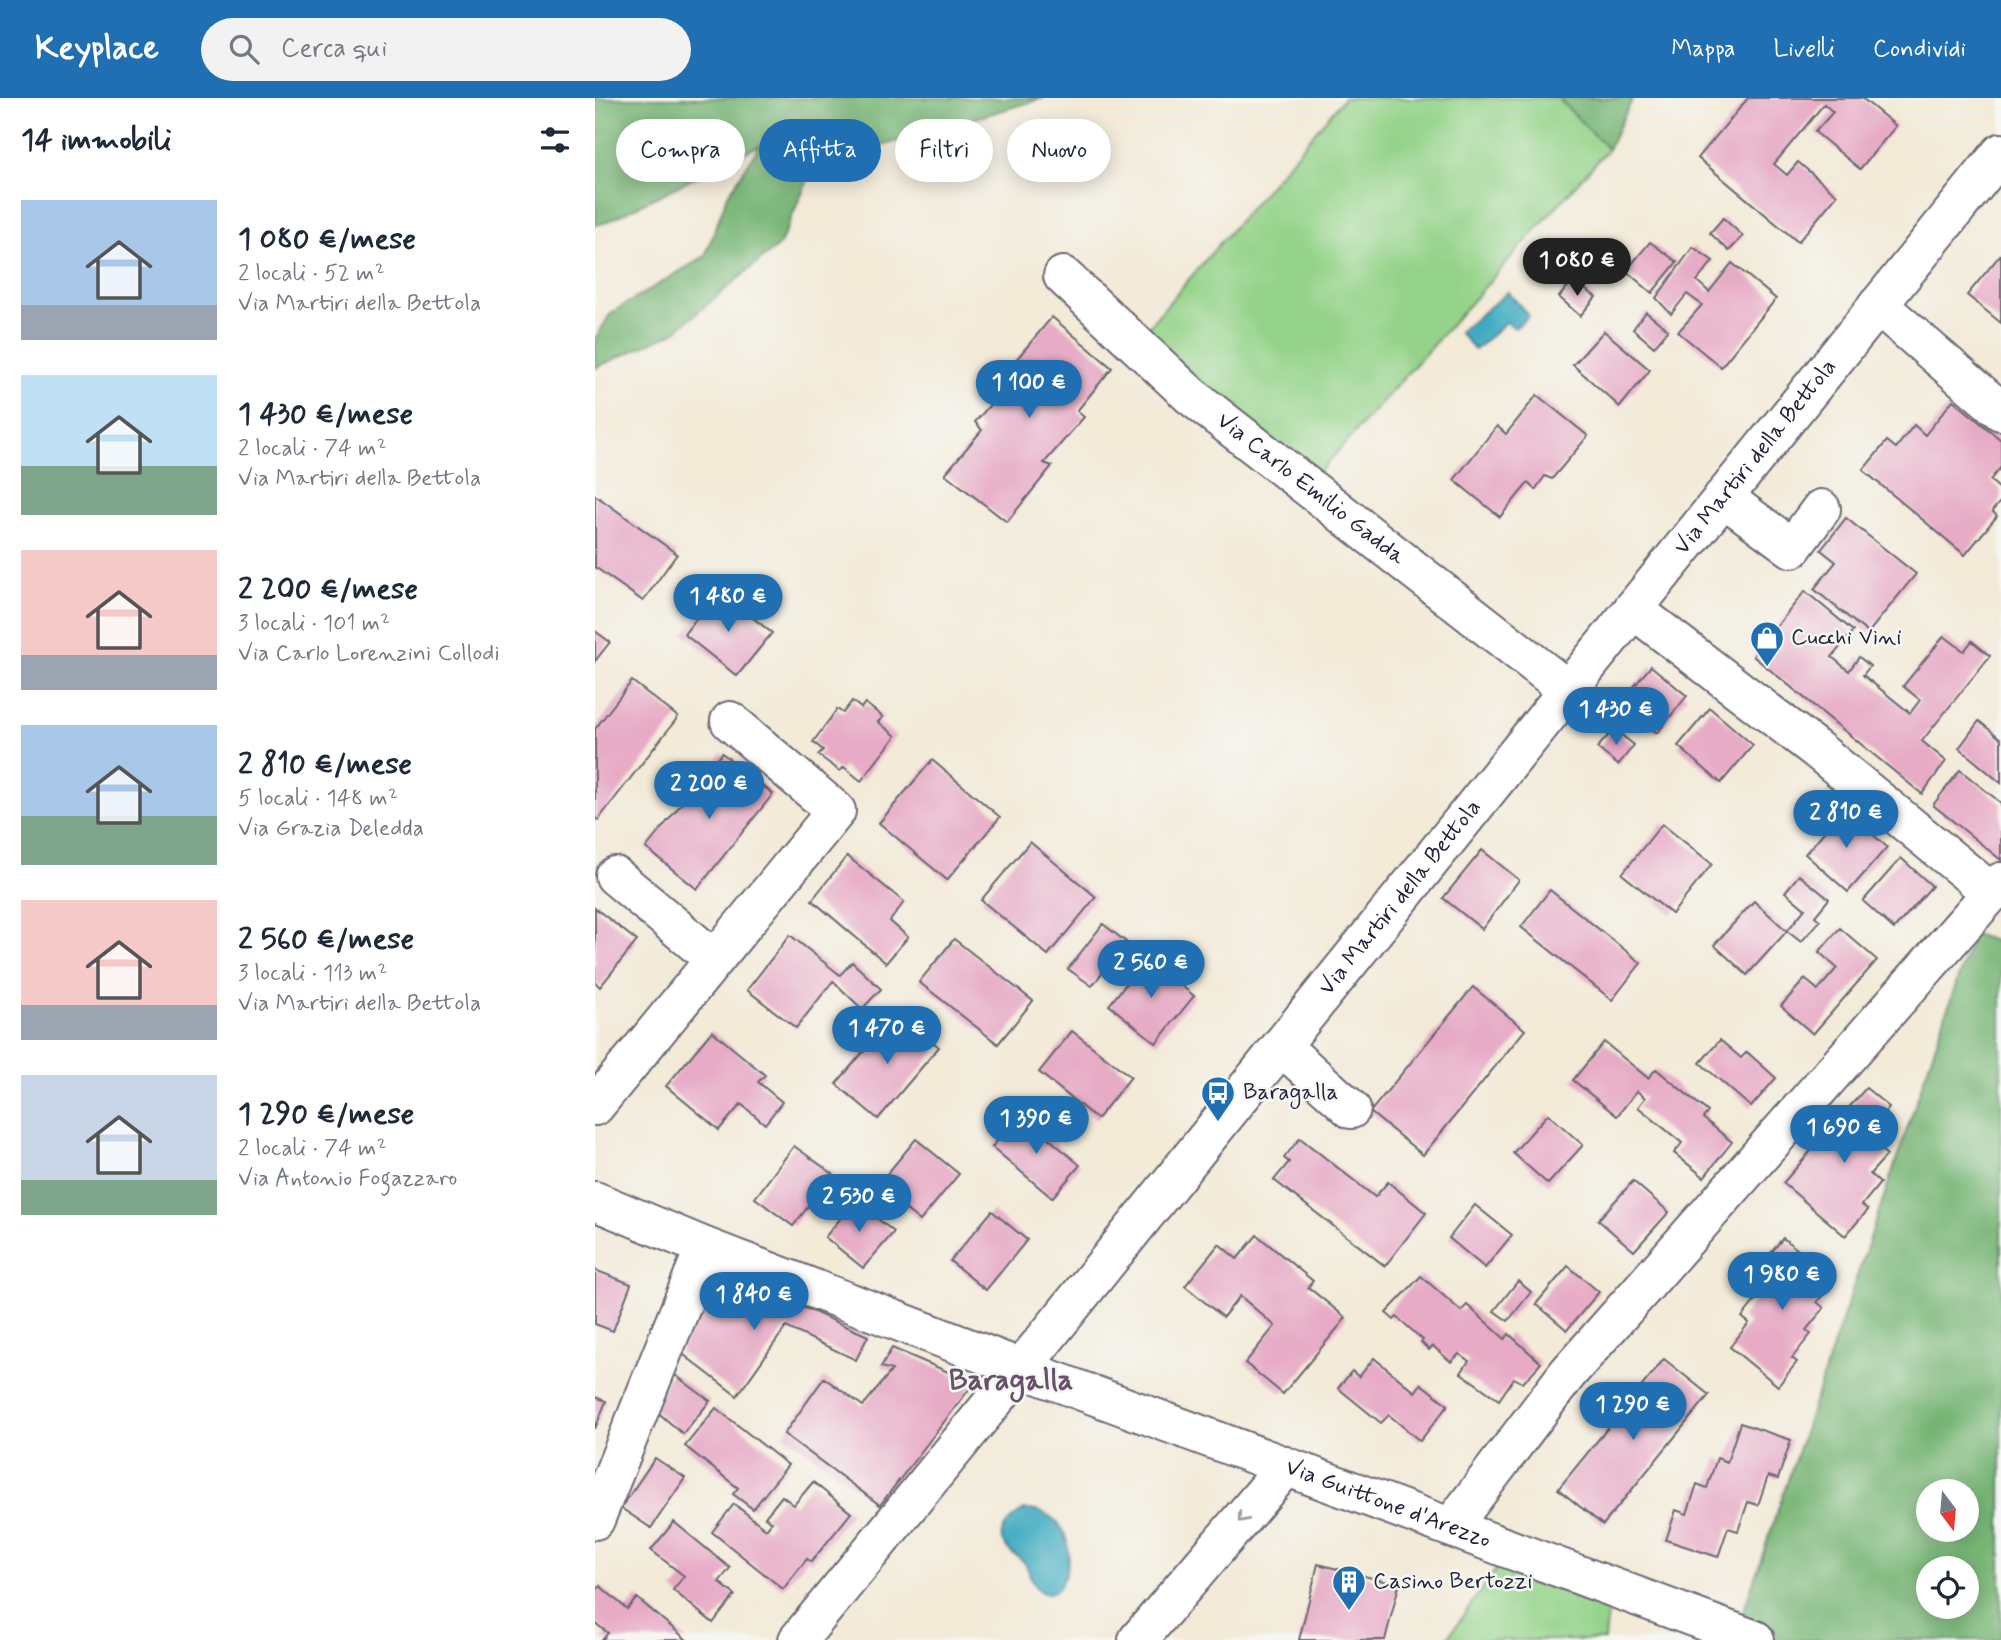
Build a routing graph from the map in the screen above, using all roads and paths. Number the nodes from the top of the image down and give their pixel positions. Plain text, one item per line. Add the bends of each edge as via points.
1 (2001, 153) edge
2 (1063, 276) dead end
3 (1878, 305) junction
4 (2001, 411) edge
5 (1723, 497) junction
6 (1821, 509) dead end
7 (1633, 609) junction
8 (1568, 690) junction
9 (730, 721) dead end
10 (615, 876) dead end
11 (1997, 887) edge
12 (714, 959) junction
13 (1281, 1046) junction
14 (595, 1106) edge
15 (1351, 1110) dead end
16 (595, 1201) edge
17 (705, 1247) junction
18 (1020, 1368) junction
19 (1286, 1467) junction
20 (595, 1520) edge
21 (1451, 1527) junction
22 (798, 1640) edge
23 (1138, 1640) edge
24 (1755, 1640) edge

1 - 3 street, Via Martiri della Bettola
2 - 8 street, Via Carlo Emilio Gadda via 1190,395
3 - 4 street
3 - 5 street, Via Martiri della Bettola
5 - 6 street via 1792,548
5 - 7 street, Via Martiri della Bettola
7 - 8 street, Via Martiri della Bettola
7 - 11 street
8 - 13 street, Via Martiri della Bettola
9 - 12 street via 836,811
10 - 12 street
11 - 21 street via 1568,1373
12 - 14 street
13 - 15 street
13 - 18 street, Via Martiri della Bettola
16 - 17 street, Via Guittone d'Arezzo
17 - 18 street, Via Guittone d'Arezzo
17 - 20 street
18 - 19 street, Via Guittone d'Arezzo
18 - 22 street, Via Martiri della Bettola
19 - 21 street, Via Guittone d'Arezzo
19 -> 23 street
21 - 24 street, Via Guittone d'Arezzo

